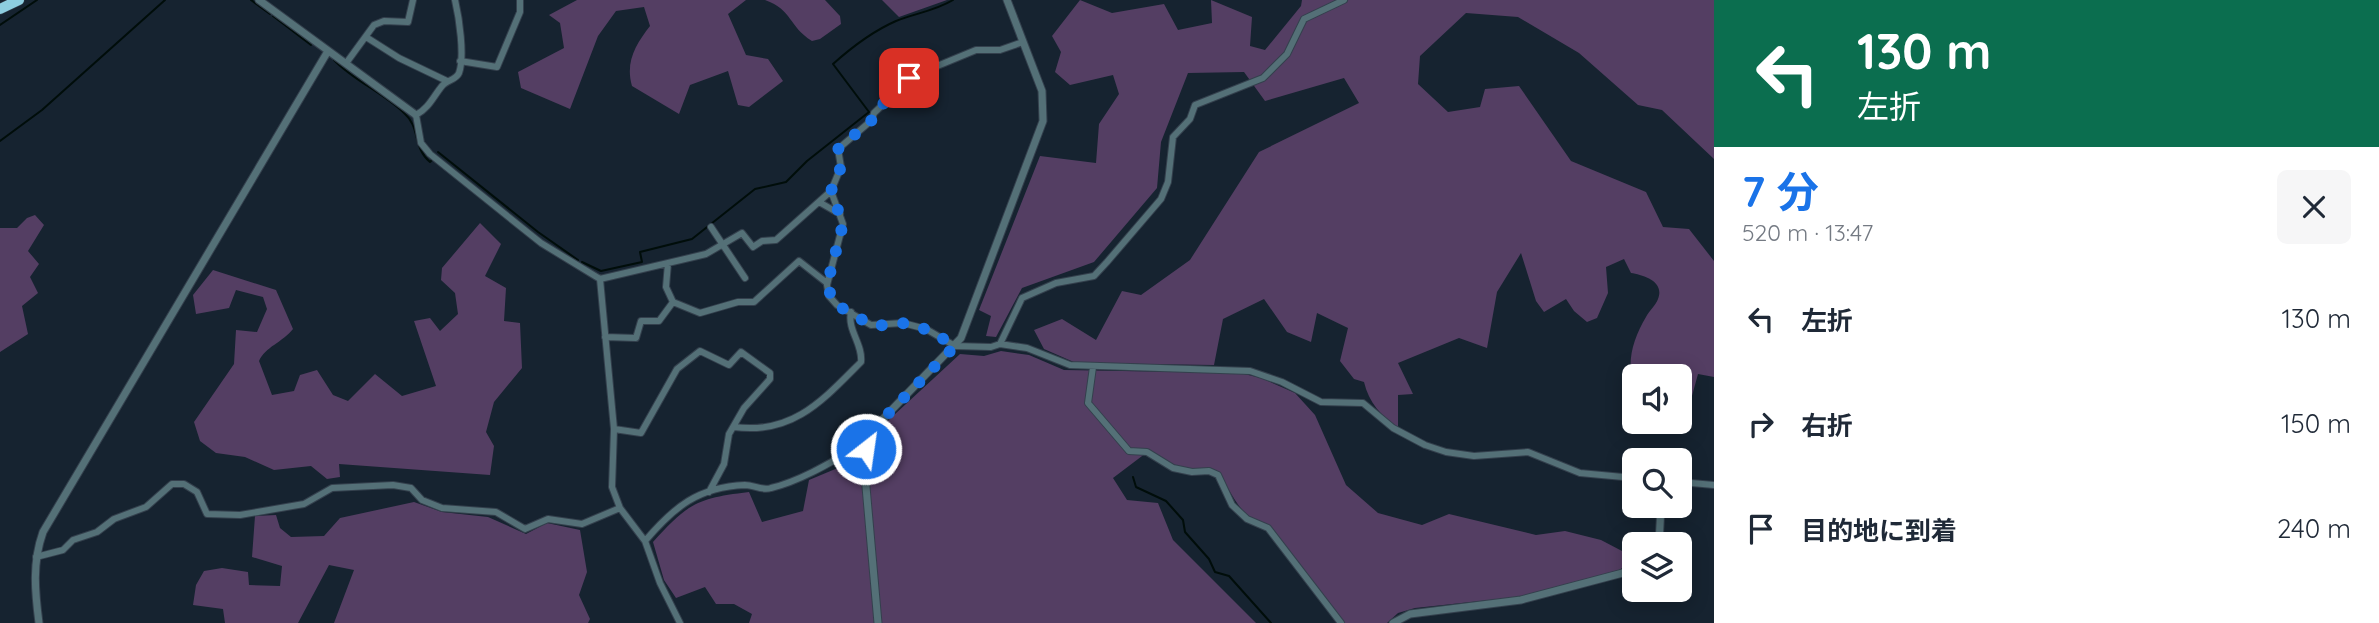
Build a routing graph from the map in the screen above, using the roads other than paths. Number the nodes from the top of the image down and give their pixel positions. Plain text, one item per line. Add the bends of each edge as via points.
1 (17, 0) edge
2 (259, 0) edge
3 (413, 0) edge
4 (455, 0) edge
5 (520, 0) edge
6 (1007, 0) edge
7 (1344, 0) edge
8 (0, 9) edge
9 (366, 37) junction
10 (1023, 42) junction
11 (328, 51) junction
12 (460, 61) junction
13 (347, 62) junction
14 (447, 81) junction
15 (416, 115) junction
16 (831, 191) junction
17 (819, 202) junction
18 (840, 214) junction
19 (711, 227) dead end
20 (722, 246) junction
21 (668, 263) junction
22 (745, 278) dead end
23 (600, 279) junction
24 (827, 283) junction
25 (673, 302) junction
26 (850, 312) junction
27 (605, 337) junction
28 (1000, 344) junction
29 (955, 346) junction
30 (1094, 367) junction
31 (734, 427) junction
32 (614, 429) junction
33 (868, 441) junction
34 (1622, 477) edge
35 (1692, 483) edge
36 (1714, 485) edge
37 (709, 492) junction
38 (620, 508) junction
39 (645, 541) junction
40 (36, 557) junction
41 (1622, 573) edge
42 (39, 623) edge
43 (680, 623) edge
44 (878, 623) edge
45 (1341, 623) edge
46 (1392, 623) edge

1 - 8 highway
2 - 11 street
3 - 9 street via 408,22 380,22
4 - 12 street
5 - 12 street via 520,12 497,67
6 - 10 street
7 - 28 street via 1304,19 1287,54 1263,78 1195,105 1190,119 1173,137 1168,182 1156,206 1094,276 1022,298
9 - 13 street
9 - 14 street
10 - 16 street via 1000,50 976,50 909,78 872,120 838,149 841,167
10 - 29 street via 1044,99 1043,121
11 - 13 street
11 - 40 street via 43,533
12 - 14 street via 458,75
13 - 15 street
14 - 15 street
15 - 23 street via 421,143 429,154 541,243
16 - 17 street
16 - 18 street
17 - 18 street
17 - 20 street via 776,240 753,247 742,233
18 - 24 street via 842,233
19 - 20 street
20 - 21 street
20 - 22 street
21 - 23 street
21 - 25 street via 666,287
23 - 27 street
24 - 25 street via 799,261 754,302 700,313
24 - 26 street via 832,300
25 - 27 street via 659,321 641,321 636,338
26 - 29 street via 871,325 903,323 926,329
26 - 31 street via 862,360 832,391 794,420
27 - 32 street
28 - 29 street
28 - 30 street via 1027,348 1070,365
29 - 33 street via 884,418
30 - 34 street via 1250,371 1321,402 1363,402 1393,428 1446,452 1467,456 1528,452 1580,473
30 - 45 street via 1088,403 1126,448 1147,452 1173,468 1218,475 1232,505 1247,519 1268,528
31 - 32 street via 744,408 769,382 770,373 741,352 729,365 700,351 677,369 641,433
31 - 37 street via 726,441 724,464
32 - 38 street via 612,487
33 - 37 street via 771,488 743,485
33 - 44 street via 864,464
35 - 36 street
37 - 39 street via 679,504
38 - 39 street
38 - 40 street via 582,524 548,519 525,529 496,512 442,508 408,487 377,484 327,490 304,504 212,515 207,514 197,492 176,483 146,507 73,540 63,550
39 - 43 street
40 - 42 street
41 - 46 street via 1521,600 1410,614

